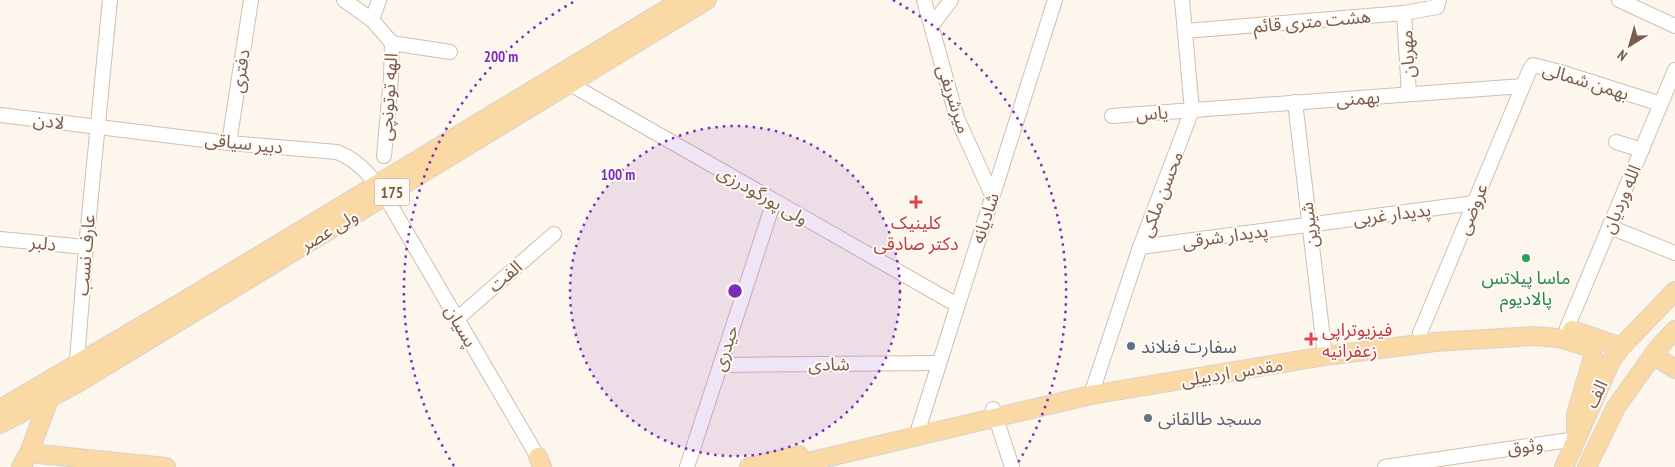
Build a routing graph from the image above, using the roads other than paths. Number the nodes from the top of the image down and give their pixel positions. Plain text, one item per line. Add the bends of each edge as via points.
1 (110, 0) edge
2 (251, 0) edge
3 (344, 0) edge
4 (379, 0) edge
5 (682, 0) edge
6 (708, 0) edge
7 (924, 0) edge
8 (951, 0) edge
9 (1055, 0) edge
10 (1182, 0) edge
11 (1619, 0) edge
12 (1438, 3) edge
13 (1404, 13) junction
14 (372, 20) junction
15 (932, 25) junction
16 (1675, 26) edge
17 (1185, 31) junction
18 (392, 43) junction
19 (450, 52) dead end
20 (1674, 76) edge
21 (570, 84) junction
22 (1523, 86) junction
23 (1409, 94) junction
24 (1295, 102) junction
25 (1661, 104) junction
26 (1192, 110) junction
27 (0, 115) edge
28 (1112, 116) dead end
29 (97, 127) junction
30 (1616, 142) dead end
31 (229, 143) junction
32 (1642, 150) junction
33 (384, 156) dead end
34 (378, 185) junction
35 (992, 195) junction
36 (774, 201) junction
37 (1474, 203) junction
38 (1309, 224) junction
39 (1610, 227) junction
40 (554, 234) dead end
41 (0, 239) edge
42 (86, 247) junction
43 (1140, 247) junction
44 (1675, 253) edge
45 (1675, 290) edge
46 (957, 305) junction
47 (457, 319) junction
48 (1567, 328) junction
49 (1675, 330) edge
50 (1420, 333) junction
51 (1621, 347) junction
52 (1656, 351) junction
53 (1324, 352) junction
54 (1675, 357) edge
55 (939, 363) junction
56 (720, 365) junction
57 (76, 366) junction
58 (1675, 369) edge
59 (76, 384) junction
60 (1093, 389) junction
61 (46, 392) junction
62 (0, 409) edge
63 (994, 414) junction
64 (0, 424) edge
65 (919, 431) junction
66 (1576, 439) junction
67 (25, 460) edge
68 (541, 464) edge
69 (166, 467) edge
70 (687, 467) edge
71 (749, 467) edge
72 (787, 467) edge
73 (1012, 467) edge
74 (1385, 467) edge
75 (1564, 467) edge
76 (1588, 467) edge

1 - 29 street, عارف نسب
2 - 31 street, دفتری
3 - 14 street, الهه توتونچی
4 - 14 street
5 - 34 main road, ولی عصر / 175
6 - 21 main road, ولی عصر / 175
7 - 15 street, میرشریفی
8 - 15 street
9 - 35 street, شادیانه
10 - 17 street, محسن ملکی
11 - 16 street
12 - 13 street, هشت متری قائم
13 - 17 street, هشت متری قائم
13 - 23 street, مهربان
14 - 18 street, الهه توتونچی
15 - 35 street, میرشریفی via 956,118
17 - 26 street, محسن ملکی
18 - 19 street
18 - 33 street, الهه توتونچی
20 - 25 street, الله وردیان
21 - 36 street, ولی پورگودرزی
21 - 59 main road, ولی عصر / 175
22 - 23 street, بهمنی
22 - 25 street, بهمن شمالی via 1530,68 1538,65
22 - 37 street, عروضی
23 - 24 street, بهمنی
24 - 26 street, بهمنی
24 - 38 street, شیرین
25 - 32 street, الله وردیان
26 - 28 street, یاس
26 - 43 street, محسن ملکی
27 - 29 street, لادن
29 - 31 street, دبیر سیاقی
29 - 42 street, عارف نسب
30 - 32 street
31 - 34 street, دبیر سیاقی via 337,152 358,163
32 - 39 street, الله وردیان
34 - 47 street, پسیان
34 - 57 main road, ولی عصر / 175
35 - 46 street, شادیانه
36 - 46 street, ولی پورگودرزی
36 - 56 street, حیدری
37 - 38 street, پدیدار غربی
37 - 50 street, عروضی
38 - 43 street, پدیدار شرقی
38 - 53 street, شیرین
39 - 44 street
39 - 48 street, الله وردیان
40 - 47 street, الفت
41 - 42 street, دلبر
42 - 57 street, عارف نسب
43 - 60 street, محسن ملکی
45 - 51 main road, الف
46 - 55 street, شادیانه
47 - 68 street, پسیان
48 - 50 main road, مقدس اردبیلی via 1512,325
48 - 51 main road, مقدس اردبیلی
49 - 52 main road, الف
50 - 53 main road, مقدس اردبیلی
51 - 66 main road, الف
52 - 54 main road
52 - 58 main road
52 - 76 main road, الف via 1616,407
53 - 60 main road, مقدس اردبیلی via 1142,374
53 - 66 main road, مقدس اردبیلی via 1516,336 1559,338 1584,346 1591,350 1593,358 1576,414
55 - 56 street, شادی
55 - 65 street, شادیانه
56 - 70 street, حیدری
57 - 59 street, عارف نسب
57 - 61 main road, ولی عصر / 175
59 - 61 main road, ولی عصر / 175
60 - 63 main road, مقدس اردبیلی
61 - 62 main road, ولی عصر / 175
61 - 64 main road, ولی عصر / 175
61 - 67 main road
63 - 65 main road, مقدس اردبیلی
63 - 73 street
65 - 71 main road, مقدس اردبیلی
65 - 72 main road, مقدس اردبیلی
66 - 74 street, وثوق
66 - 75 main road, الف
67 - 69 main road

